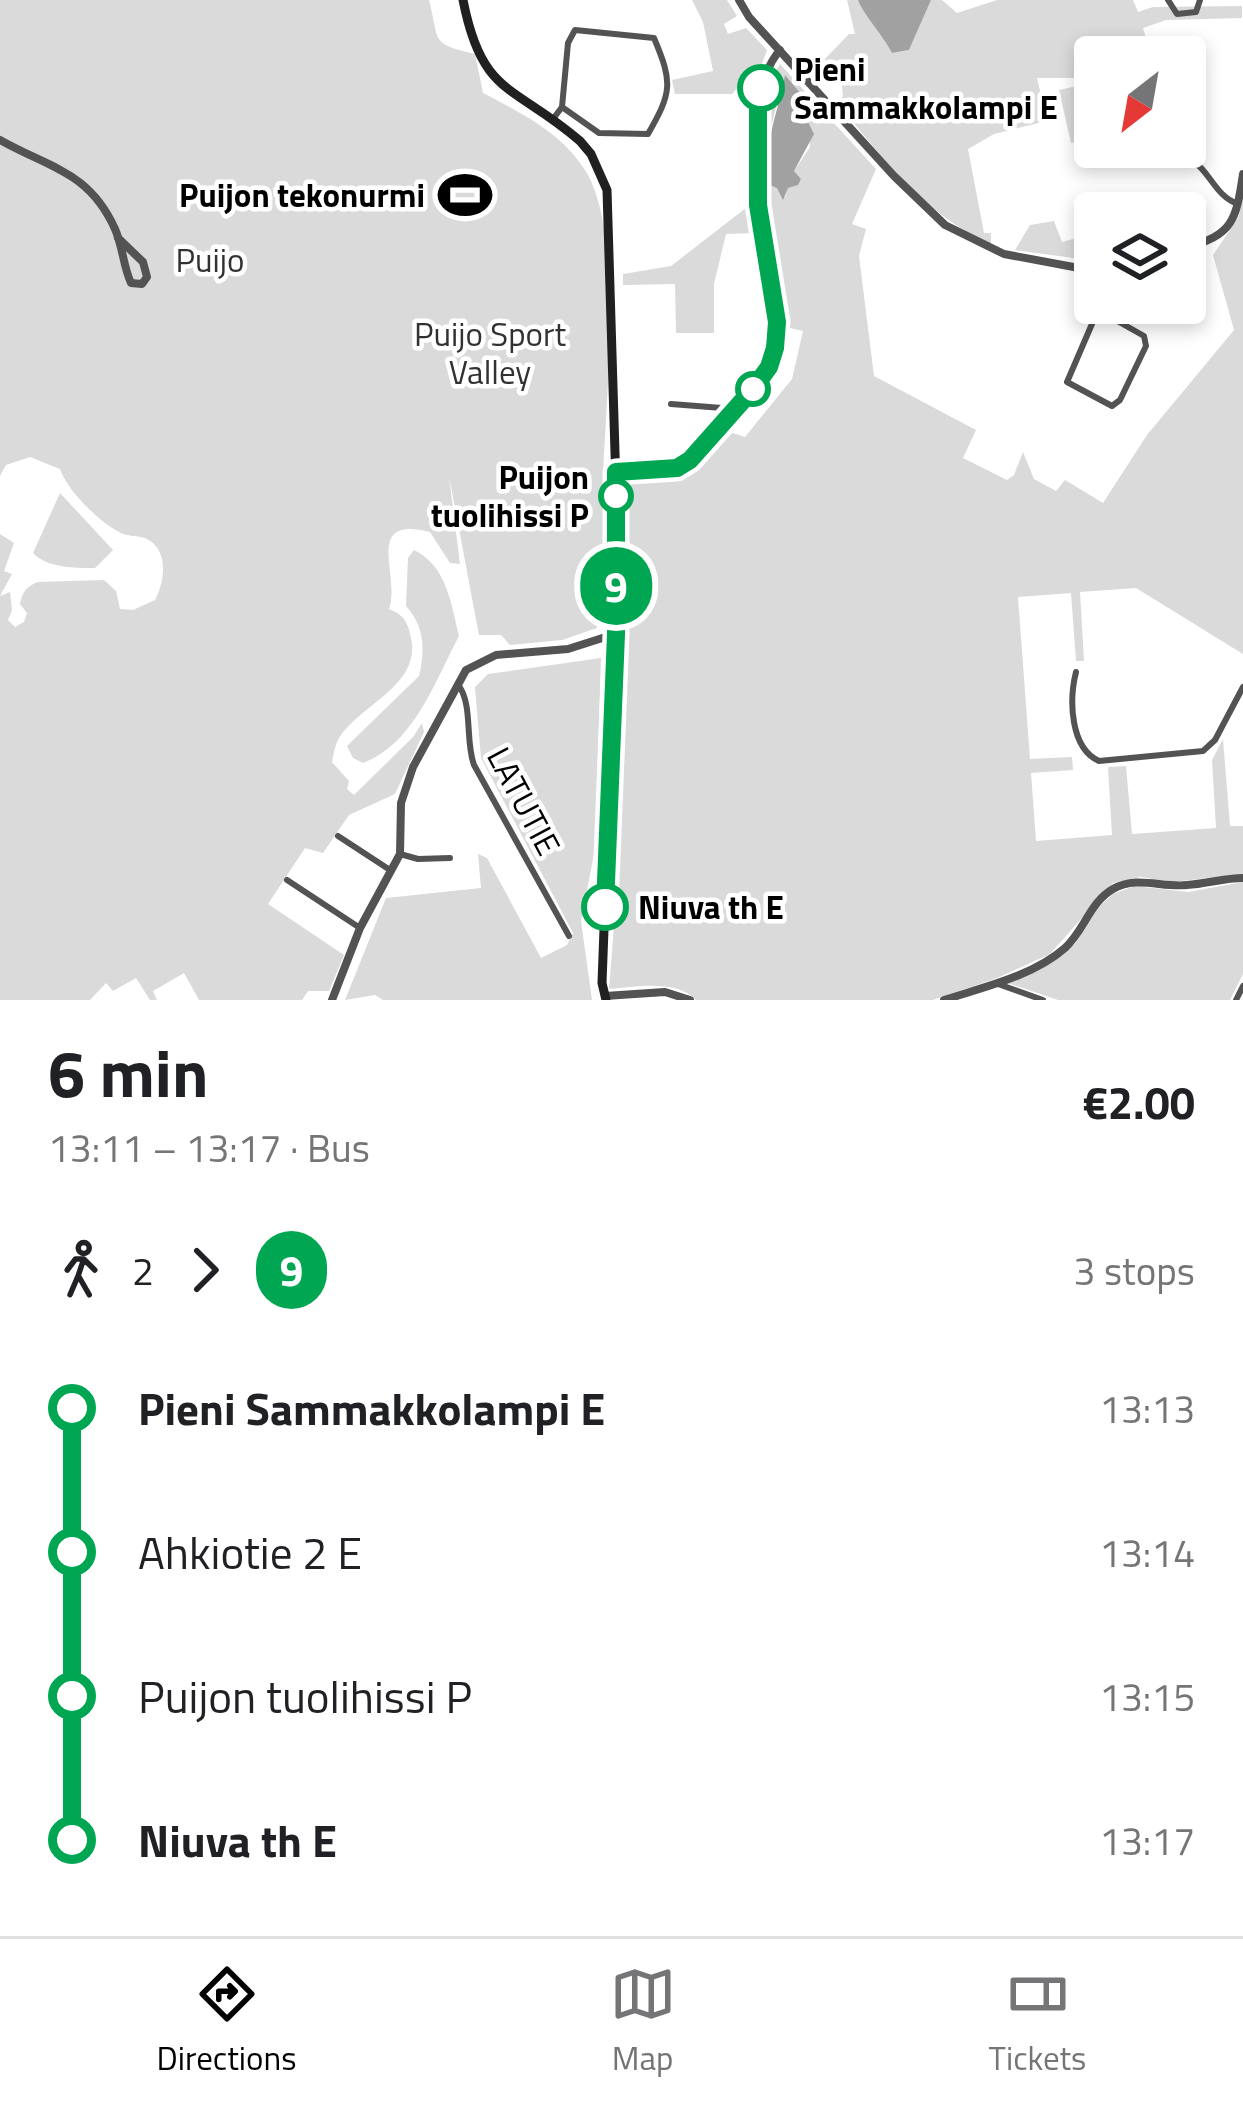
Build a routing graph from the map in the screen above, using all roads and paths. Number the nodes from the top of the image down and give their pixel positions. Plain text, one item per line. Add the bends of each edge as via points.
1 (463, 0) edge
2 (740, 0) edge
3 (1168, 0) edge
4 (1200, 0) edge
5 (780, 50) junction
6 (562, 107) junction
7 (553, 119) junction
8 (0, 140) edge
9 (1200, 168) edge
10 (1243, 174) edge
11 (1238, 204) junction
12 (118, 238) junction
13 (1206, 243) edge
14 (1074, 267) edge
15 (1100, 307) edge
16 (671, 404) dead end
17 (735, 410) junction
18 (616, 472) junction
19 (616, 634) junction
20 (1076, 672) dead end
21 (456, 683) junction
22 (1243, 687) edge
23 (338, 836) dead end
24 (400, 854) junction
25 (450, 857) dead end
26 (393, 872) junction
27 (1243, 878) edge
28 (287, 880) dead end
29 (361, 928) junction
30 (569, 936) dead end
31 (998, 984) junction
32 (1243, 986) edge
33 (605, 998) edge
34 (332, 1000) edge
35 (691, 1000) edge
36 (944, 1000) edge
37 (1043, 1000) edge
38 (1236, 1000) edge

1 - 7 main road via 493,78
2 - 5 street
3 - 4 street via 1178,14 1196,12
5 - 14 street via 945,225 1004,254
5 - 17 street via 758,101 758,205 775,348
6 - 6 street via 599,134 648,134 668,98 654,38 575,30
6 - 7 street
7 - 18 main road via 591,154 607,190
8 - 12 street via 86,185
9 - 11 street
10 - 11 street
11 - 13 street via 1224,233
12 - 12 street via 128,279 142,284 142,262
15 - 15 street via 1067,382 1112,406 1146,346 1144,336
16 - 17 street
17 - 18 street via 677,468
18 - 19 main road
19 - 21 street via 476,664
19 - 33 main road
20 - 22 street via 1078,742 1099,761 1203,751
21 - 24 street via 401,803
21 - 30 street, LATUTIE via 465,694 474,765
23 - 26 street
24 - 25 street
24 - 26 street
26 - 29 street
27 - 31 street via 1114,889 1064,949
28 - 29 street
29 - 34 street
31 - 36 street
31 - 37 street
32 - 38 street
33 - 35 street via 664,992

